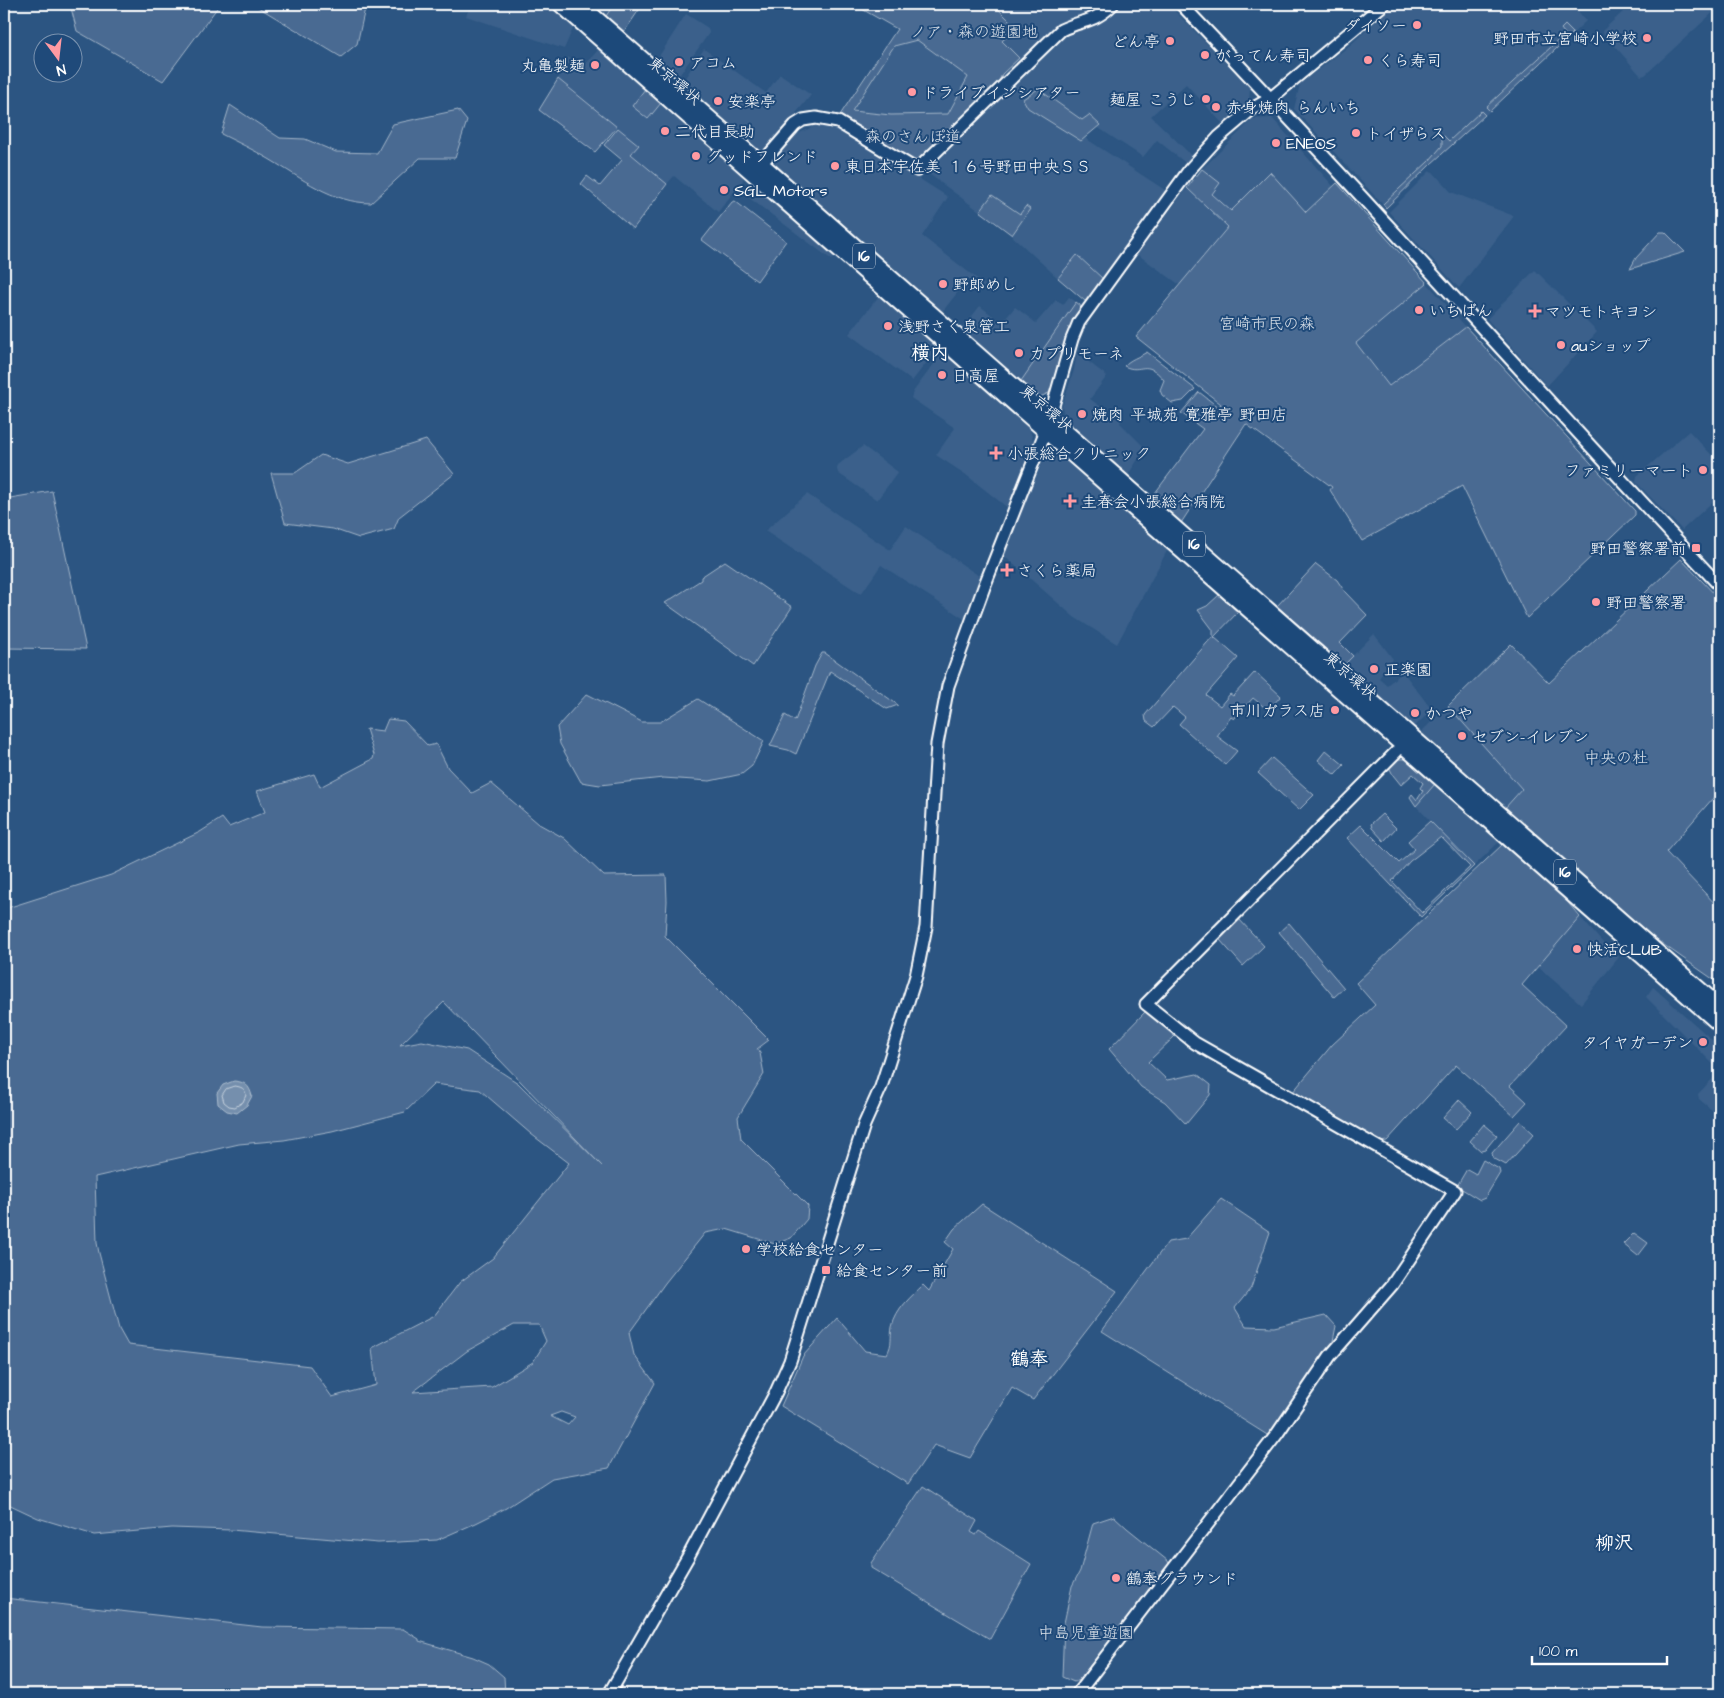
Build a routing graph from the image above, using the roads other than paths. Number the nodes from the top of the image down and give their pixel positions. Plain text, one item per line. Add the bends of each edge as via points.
1 (561, 4) edge
2 (579, 4) edge
3 (1114, 4) edge
4 (1181, 4) edge
5 (1384, 4) edge
6 (1271, 98) junction
7 (761, 164) junction
8 (1048, 425) junction
9 (1720, 586) edge
10 (1408, 740) junction
11 (1573, 894) junction
12 (1652, 949) junction
13 (1720, 996) edge
14 (1717, 1016) edge
15 (1720, 1035) edge
16 (609, 1694) edge
17 (1077, 1694) edge

1 - 8 highway, 東京環状 / 16
2 - 7 highway, 東京環状 / 16
3 - 7 street via 1100,16 1068,27 1056,35 917,170 838,122 816,118 796,125
4 - 6 street
5 - 6 street
6 - 8 street via 1252,109 1219,137 1190,169 1088,308 1072,339
6 - 9 street
7 - 8 highway, 東京環状 / 16
8 - 10 highway, 東京環状 / 16
8 - 16 street via 948,686 936,744 922,951 796,1346 776,1392 689,1555
10 - 11 highway, 東京環状 / 16 via 1507,838
10 - 12 highway, 東京環状 / 16
10 - 17 street via 1146,1004 1195,1043 1455,1191 1392,1285 1330,1356 1277,1434
11 - 14 highway, 東京環状 / 16
11 - 15 highway, 16 via 1618,944
12 - 13 highway, 16
12 - 14 highway, 東京環状 / 16

